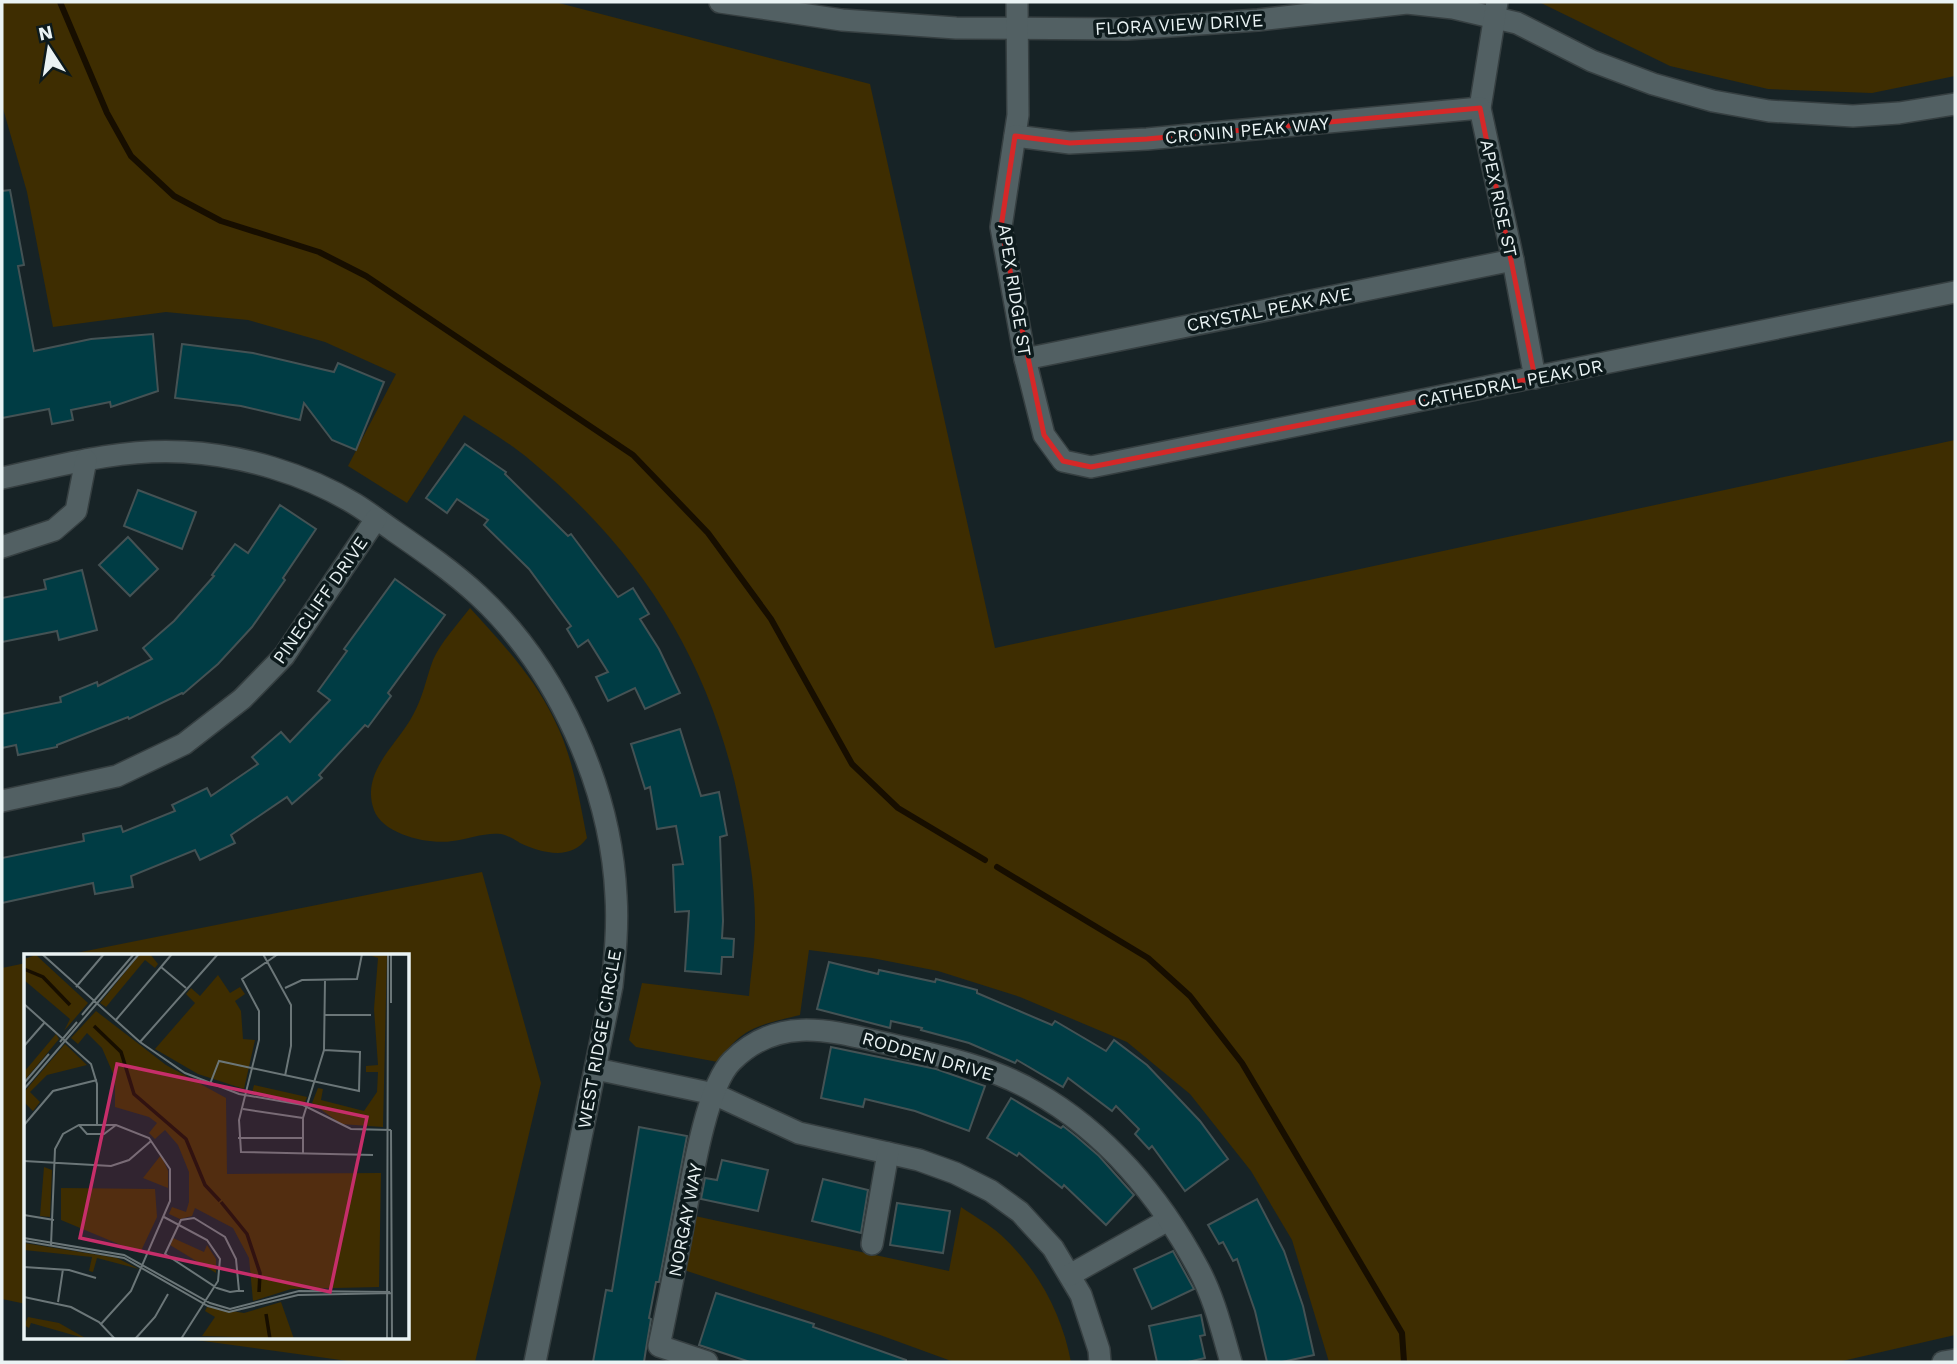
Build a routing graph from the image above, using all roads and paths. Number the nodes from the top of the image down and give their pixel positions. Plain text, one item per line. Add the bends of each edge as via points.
1 (722, 2) edge
2 (1017, 2) edge
3 (1495, 10) edge
4 (1016, 29) junction
5 (1955, 104) edge
6 (1480, 108) junction
7 (1015, 136) junction
8 (1513, 260) junction
9 (1955, 292) edge
10 (1025, 359) junction
11 (1535, 378) junction
12 (86, 460) junction
13 (1063, 461) joint
14 (2, 478) edge
15 (376, 519) junction
16 (2, 547) edge
17 (2, 801) edge
18 (596, 1069) junction
19 (714, 1094) junction
20 (888, 1153) junction
21 (1168, 1220) junction
22 (872, 1244) dead end
23 (1070, 1275) junction
24 (1955, 1360) edge
25 (535, 1362) edge
26 (707, 1362) edge
27 (1100, 1362) edge
28 (1231, 1362) edge
29 (1943, 1362) edge

1 - 4 street, FLORA VIEW DRIVE via 842,20
2 - 4 street, APEX RIDGE ST
3 - 4 street, FLORA VIEW DRIVE via 1407,3 1180,26
3 - 5 street, FLORA VIEW DRIVE via 1592,61 1653,85 1713,101 1769,111 1853,116
3 - 6 street, APEX RISE ST
4 - 7 street, APEX RIDGE ST
6 - 7 street, CRONIN PEAK WAY via 1147,139 1070,143
6 - 8 street, APEX RISE ST
7 - 10 street, APEX RIDGE ST via 1001,227
8 - 10 street, CRYSTAL PEAK AVE
8 - 11 street, APEX RISE ST
9 - 11 street, CATHEDRAL PEAK DR
10 - 13 street, APEX RIDGE ST via 1044,435
11 - 13 street, CATHEDRAL PEAK DR via 1091,467
12 - 14 street, WEST RIDGE CIRCLE
12 - 15 street, WEST RIDGE CIRCLE via 139,452 235,458 333,492
12 - 16 street via 76,511 54,530
15 - 17 street, PINECLIFF DRIVE via 284,656 242,699 184,744 117,776
15 - 18 street, WEST RIDGE CIRCLE via 438,561 480,597 516,637 558,699 588,762 608,831 616,895 612,986
18 - 19 street
18 - 25 street, WEST RIDGE CIRCLE
19 - 20 street via 799,1133
19 - 21 street, RODDEN DRIVE via 729,1063 755,1041 788,1030 819,1029 976,1067 1034,1091 1086,1125 1127,1164
19 - 26 street, NORGAY WAY via 700,1141 659,1346
20 - 22 street
20 - 23 street via 955,1172 991,1191 1020,1212
21 - 23 street
21 - 28 street, RODDEN DRIVE via 1198,1269
23 - 27 street via 1081,1295
24 - 29 street

